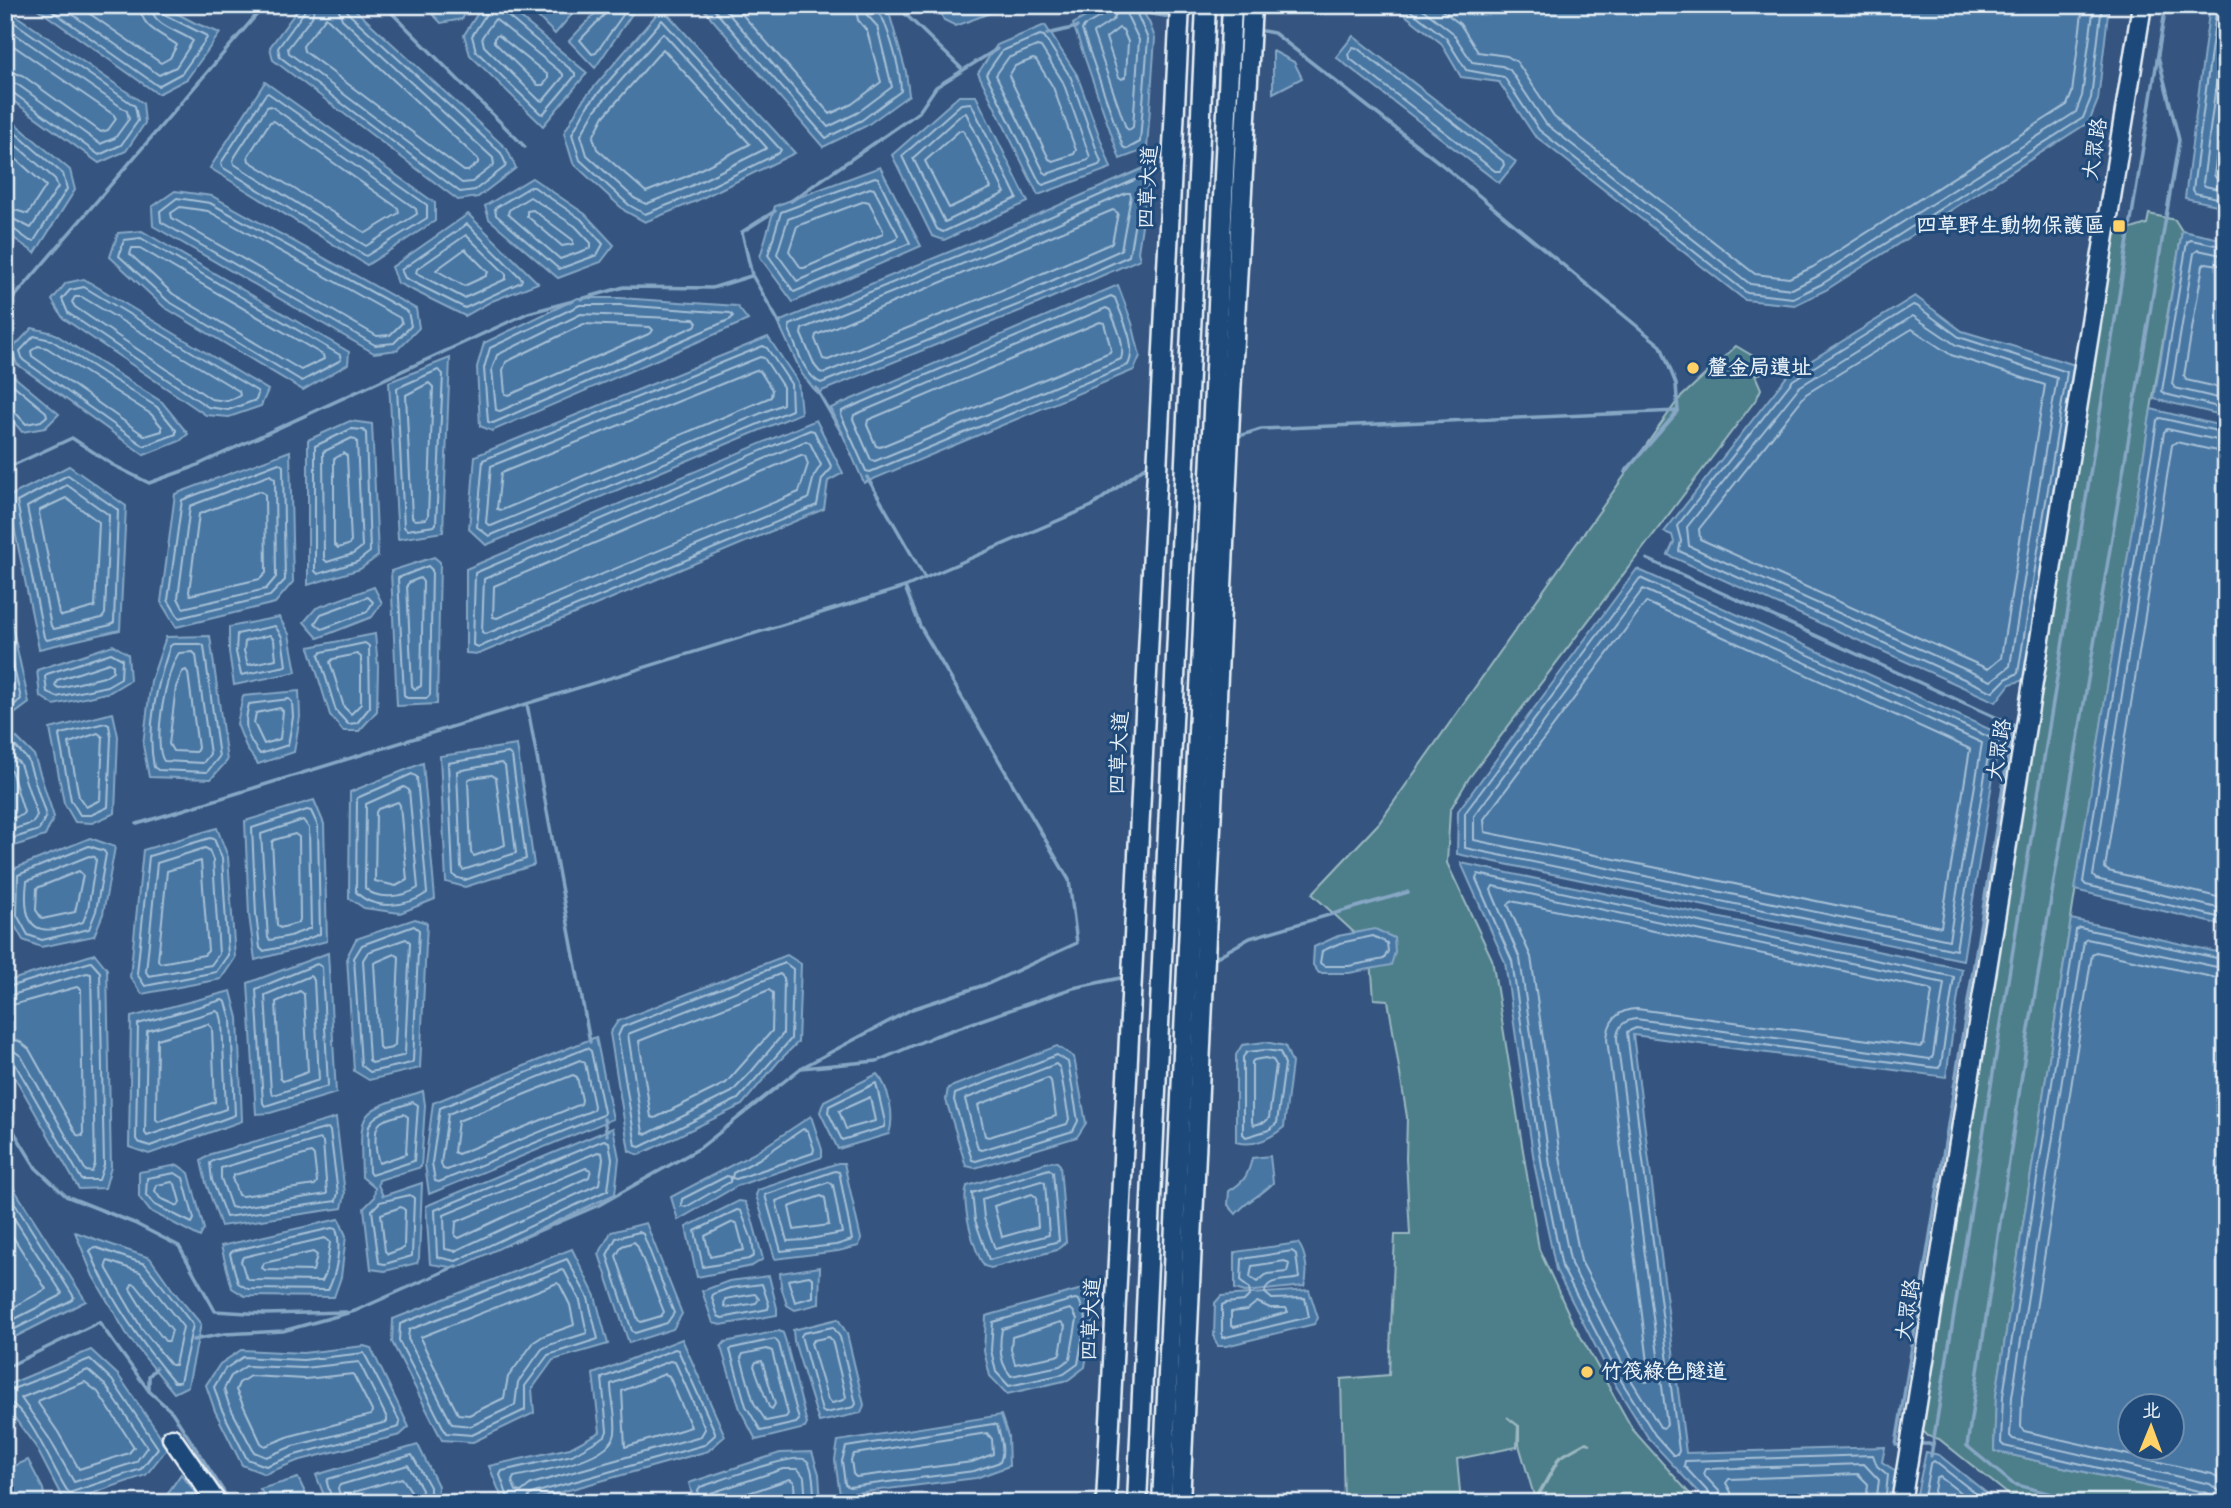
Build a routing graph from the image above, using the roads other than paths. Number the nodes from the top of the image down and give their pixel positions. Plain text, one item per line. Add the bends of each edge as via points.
1 (1180, 5) edge
2 (1206, 5) edge
3 (1232, 5) edge
4 (1252, 5) edge
5 (2142, 5) edge
6 (172, 1438) dead end
7 (218, 1503) edge
8 (1106, 1503) edge
9 (1137, 1503) edge
10 (1161, 1503) edge
11 (1180, 1503) edge
12 (1901, 1503) edge

1 - 8 street, 四草大道
2 - 9 street
3 - 10 street
4 - 11 street
5 - 12 street, 大眾路
6 - 7 street

